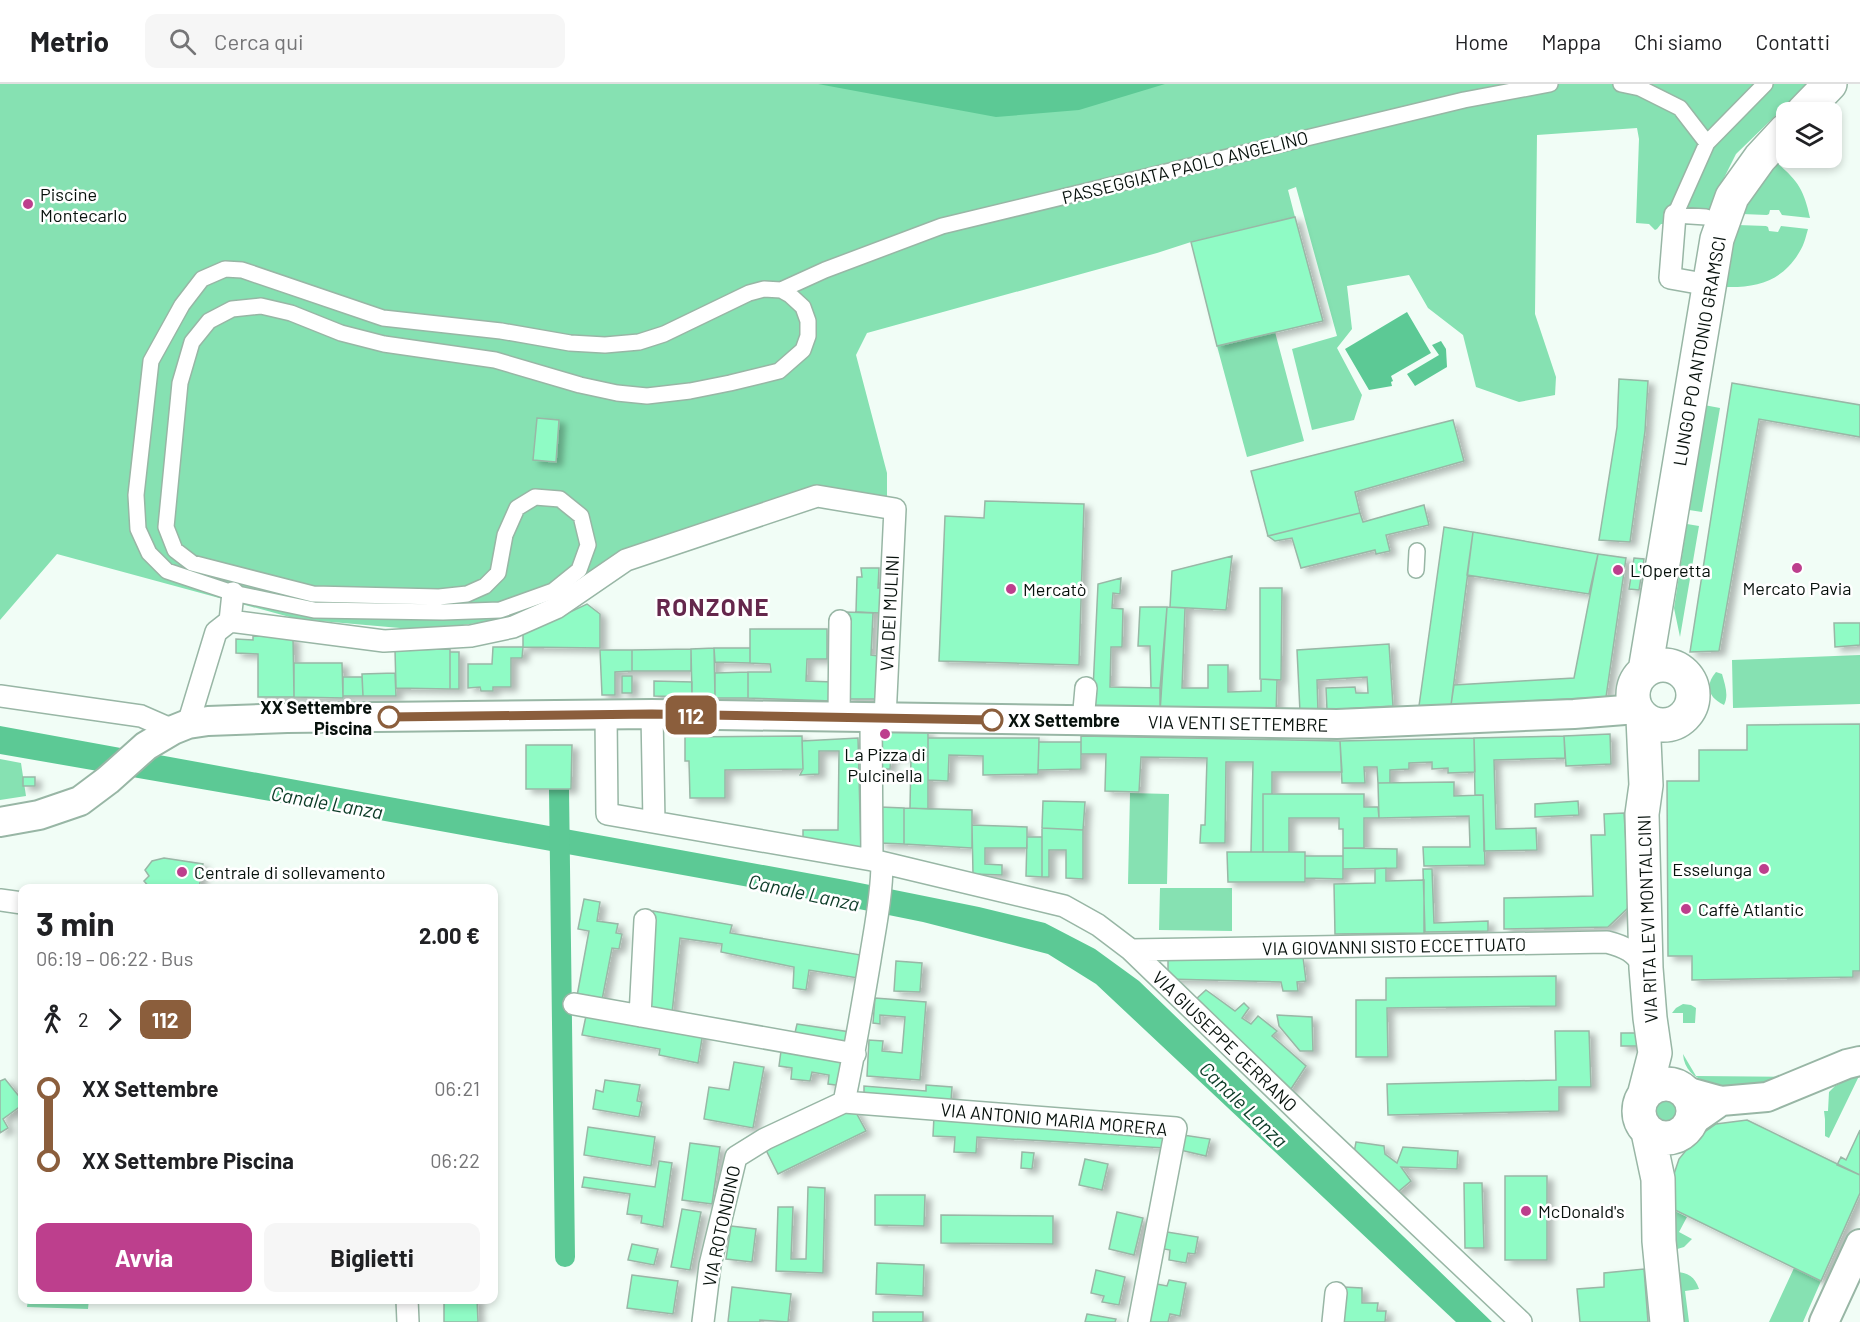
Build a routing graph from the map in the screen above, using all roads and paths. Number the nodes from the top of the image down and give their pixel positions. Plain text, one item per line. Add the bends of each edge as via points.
1 (1550, 84) edge
2 (1621, 84) edge
3 (1765, 84) edge
4 (1830, 84) edge
5 (1813, 102) edge
6 (1776, 141) edge
7 (1707, 143) junction
8 (1675, 215) junction
9 (1706, 217) dead end
10 (1709, 285) junction
11 (781, 290) junction
12 (1417, 551) dead end
13 (1416, 570) dead end
14 (233, 593) junction
15 (230, 621) junction
16 (840, 621) dead end
17 (1660, 669) junction
18 (1086, 688) dead end
19 (0, 696) edge
20 (1640, 713) junction
21 (652, 714) junction
22 (606, 715) junction
23 (838, 717) junction
24 (878, 718) junction
25 (1679, 720) junction
26 (1083, 721) junction
27 (180, 727) junction
28 (1646, 785) junction
29 (0, 822) edge
30 (654, 822) junction
31 (878, 867) junction
32 (0, 900) edge
33 (18, 902) edge
34 (645, 920) dead end
35 (1131, 950) junction
36 (1646, 968) junction
37 (574, 1004) dead end
38 (640, 1016) junction
39 (1655, 1053) junction
40 (855, 1054) junction
41 (1860, 1061) edge
42 (844, 1102) junction
43 (1676, 1113) junction
44 (1860, 1244) edge
45 (1850, 1290) edge
46 (1336, 1293) dead end
47 (407, 1304) edge
48 (408, 1322) edge
49 (703, 1322) edge
50 (1139, 1322) edge
51 (1333, 1322) edge
52 (1521, 1322) edge
53 (1667, 1322) edge
54 (1824, 1322) edge

1 - 11 street, PASSEGGIATA PAOLO ANGELINO via 1452,103 942,226
2 - 7 street via 1640,88 1680,108
3 - 7 street
4 - 5 main road
6 - 10 main road, LUNGO PO ANTONIO GRAMSCI via 1732,197 1717,240
7 - 8 street
8 - 9 street
8 - 10 street via 1671,278
10 - 17 main road, LUNGO PO ANTONIO GRAMSCI via 1657,591 1667,628
11 - 14 street, PASSEGGIATA PAOLO ANGELINO via 749,293 639,342 605,345 383,318 242,270 225,269 202,279 182,305 152,361 136,495 138,529 149,553 167,571
11 - 14 street, PASSEGGIATA PAOLO ANGELINO via 803,307 808,336 803,350 778,371 700,389 647,396 580,385 495,360 384,344 261,306 232,309 209,321 192,342 180,383 166,527 175,550 192,563 313,594 467,594 485,586 498,573 505,535 517,508 535,497 560,500 581,516 588,545 579,570 553,591 500,610 314,610
12 - 13 street
14 - 15 street
15 - 24 street, VIA DEI MULINI via 384,641 471,636 513,627 556,608 626,560 817,496 895,509
15 - 27 street via 216,632
16 - 23 street
17 - 20 main road via 1635,684 1633,693
17 - 25 main road via 1687,676 1693,691 1690,708
18 - 26 street
19 - 27 street via 141,716
20 - 25 main road via 1661,725
20 - 26 main road, VIA VENTI SETTEMBRE via 1337,724
20 - 28 main road, VIA RITA LEVI MONTALCINI
21 - 22 main road, VIA VENTI SETTEMBRE
21 - 23 main road, VIA VENTI SETTEMBRE
21 - 30 street
22 - 27 main road, VIA VENTI SETTEMBRE via 286,718 208,721
22 - 30 street, VIA GIUSEPPE CERRANO via 607,814
23 - 24 main road, VIA VENTI SETTEMBRE
24 - 26 main road, VIA VENTI SETTEMBRE
24 - 31 street
25 - 28 main road, VIA RITA LEVI MONTALCINI
27 - 29 main road via 146,746 80,801 62,809
28 - 36 main road, VIA RITA LEVI MONTALCINI via 1642,814
30 - 31 street, VIA GIUSEPPE CERRANO
31 - 35 street, VIA GIUSEPPE CERRANO via 1064,906
31 - 40 street via 872,949
32 - 33 street
34 - 38 street
35 - 36 street, VIA GIOVANNI SISTO ECCETTUATO via 1607,942 1635,954
35 - 52 street, VIA GIUSEPPE CERRANO
36 - 39 main road, VIA RITA LEVI MONTALCINI
37 - 38 street
38 - 40 street
39 - 43 main road, VIA RITA LEVI MONTALCINI
39 - 43 main road, VIA RITA LEVI MONTALCINI via 1638,1108 1639,1117
40 - 42 street
41 - 43 main road via 1767,1097 1721,1101
42 - 49 street, VIA ROTONDINO via 736,1157 710,1265
42 - 50 street, VIA ANTONIO MARIA MORERA via 1176,1128
43 - 53 main road, VIA RITA LEVI MONTALCINI via 1658,1179
44 - 45 main road
45 - 54 main road
46 - 51 street
47 - 48 street

